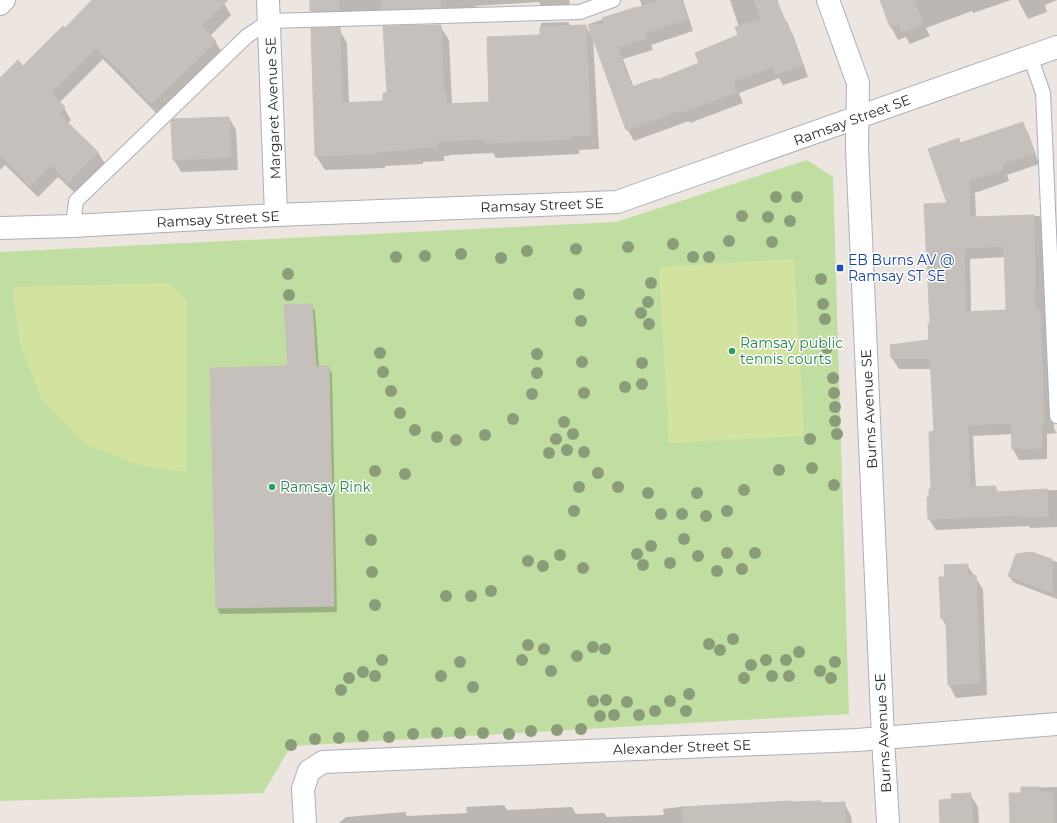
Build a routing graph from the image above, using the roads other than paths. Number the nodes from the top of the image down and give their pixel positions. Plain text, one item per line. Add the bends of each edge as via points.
1 (4, 0) edge
2 (613, 0) edge
3 (828, 0) edge
4 (0, 4) edge
5 (269, 10) edge
6 (1057, 46) edge
7 (1030, 56) junction
8 (858, 117) junction
9 (276, 215) junction
10 (73, 226) junction
11 (0, 228) edge
12 (1057, 416) edge
13 (1057, 724) edge
14 (883, 738) junction
15 (305, 823) edge
16 (888, 823) edge

1 - 4 street
2 - 5 lane via 580,12
3 - 8 street, Burns Avenue SE via 858,83
5 - 9 street, Margaret Avenue SE
5 - 10 lane via 247,36 76,200
6 - 7 street, Ramsay Street SE
7 - 8 street, Ramsay Street SE
7 - 12 lane via 1043,93
8 - 9 street, Ramsay Street SE via 617,202
8 - 14 street, Burns Avenue SE via 857,148
9 - 10 street, Ramsay Street SE
10 - 11 street, Ramsay Street SE
13 - 14 street, Alexander Street SE
14 - 15 street, Alexander Street SE via 323,762 309,771 303,789
14 - 16 street, Burns Avenue SE

